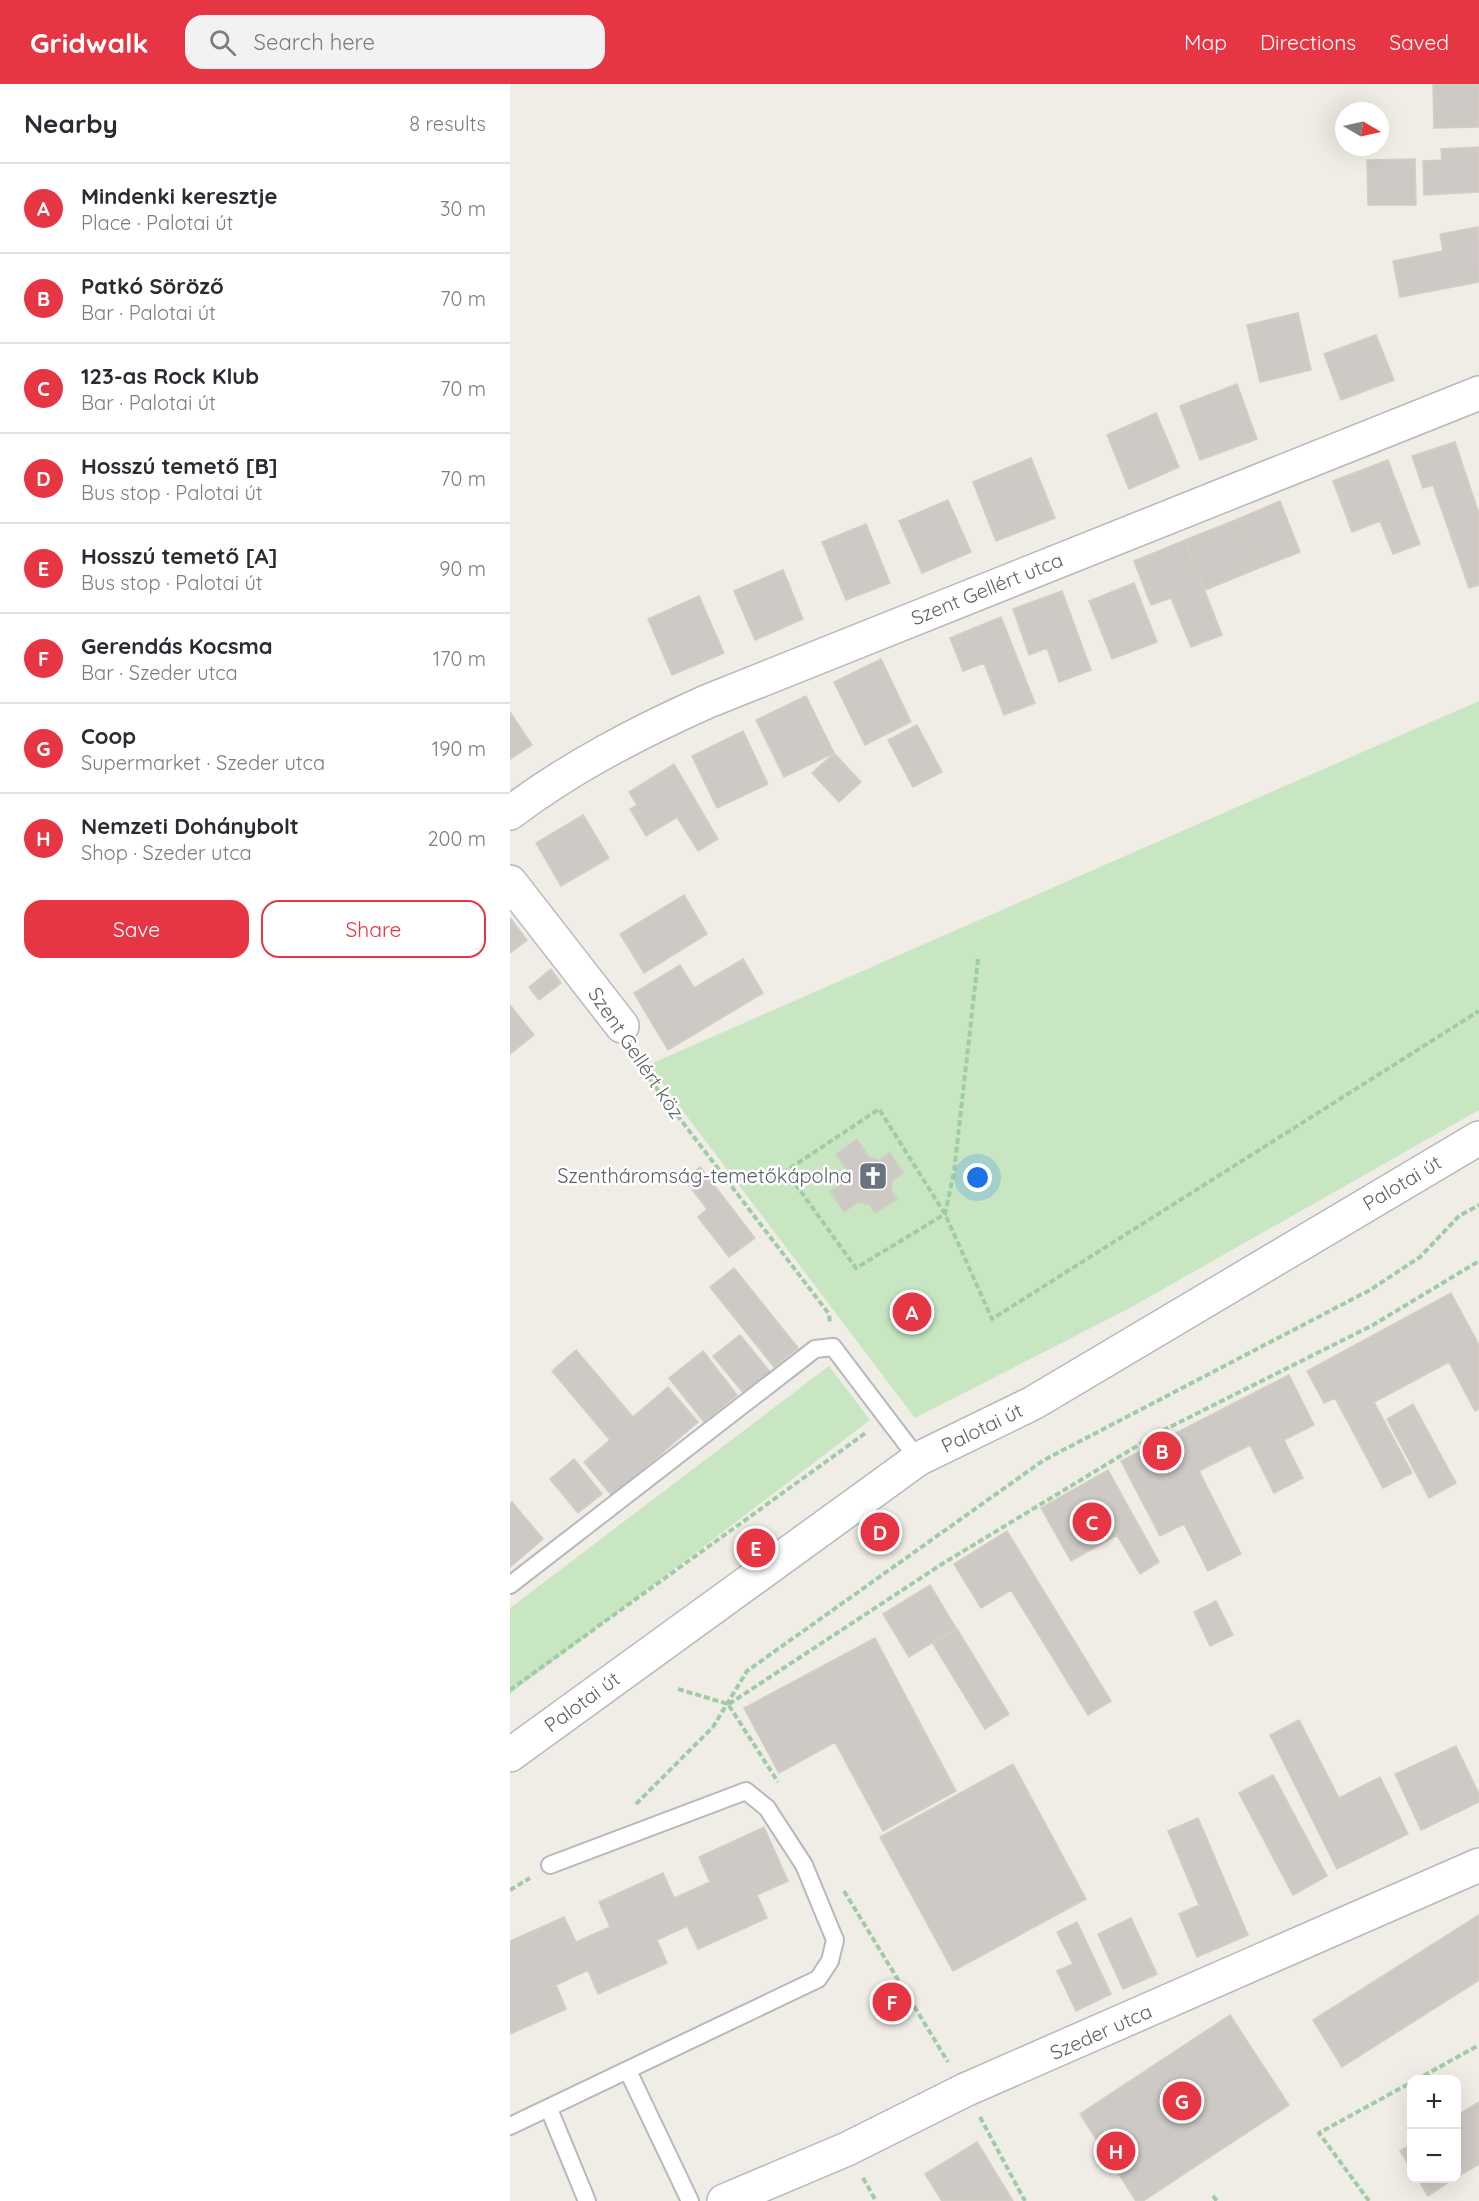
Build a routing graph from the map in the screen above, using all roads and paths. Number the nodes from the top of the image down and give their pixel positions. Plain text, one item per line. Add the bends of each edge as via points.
1 (1479, 393) edge
2 (510, 813) edge
3 (510, 882) edge
4 (978, 959) dead end
5 (1479, 1011) edge
6 (622, 1026) joint
7 (1479, 1138) edge
8 (1479, 1205) edge
9 (945, 1214) junction
10 (1479, 1261) edge
11 (833, 1347) junction
12 (888, 1417) junction
13 (918, 1459) junction
14 (510, 1585) edge
15 (678, 1689) dead end
16 (510, 1690) edge
17 (728, 1704) junction
18 (510, 1755) edge
19 (629, 1811) dead end
20 (550, 1865) joint
21 (1479, 1865) edge
22 (510, 1890) edge
23 (1479, 2045) edge
24 (627, 2071) junction
25 (1423, 2075) edge
26 (1407, 2085) edge
27 (965, 2090) junction
28 (549, 2109) junction
29 (510, 2126) edge
30 (1213, 2196) dead end
31 (587, 2201) edge
32 (690, 2201) edge
33 (724, 2201) edge
34 (1025, 2201) edge
35 (1216, 2201) edge
36 (1369, 2201) edge

1 - 2 street, Szent Gellért utca via 706,702 609,748 551,782
3 - 6 street, Szent Gellért köz
4 - 9 path via 954,1172
5 - 9 path via 993,1319
6 - 11 path, Szent Gellért köz via 642,1069 829,1314
7 - 13 street, Palotai út via 1033,1403
8 - 17 path via 1459,1216 1420,1257 1370,1290 1044,1460 747,1671
9 - 9 path via 856,1268 786,1171 879,1109
10 - 17 path via 1373,1325 1160,1432 942,1564
11 - 12 lane
11 - 14 lane via 815,1349
12 - 13 lane
12 - 16 path
13 - 18 street, Palotai út
15 - 17 path
17 - 19 path via 693,1749
20 - 22 path
20 - 24 lane via 746,1791 767,1808 804,1865 836,1940 830,1961 818,1979
21 - 27 street, Szeder utca
23 - 25 path
24 - 28 lane
24 - 32 lane
26 - 36 path via 1319,2133
27 - 33 street, Szeder utca via 847,2149
27 - 34 path
28 - 29 lane
28 - 31 lane
30 - 35 path

